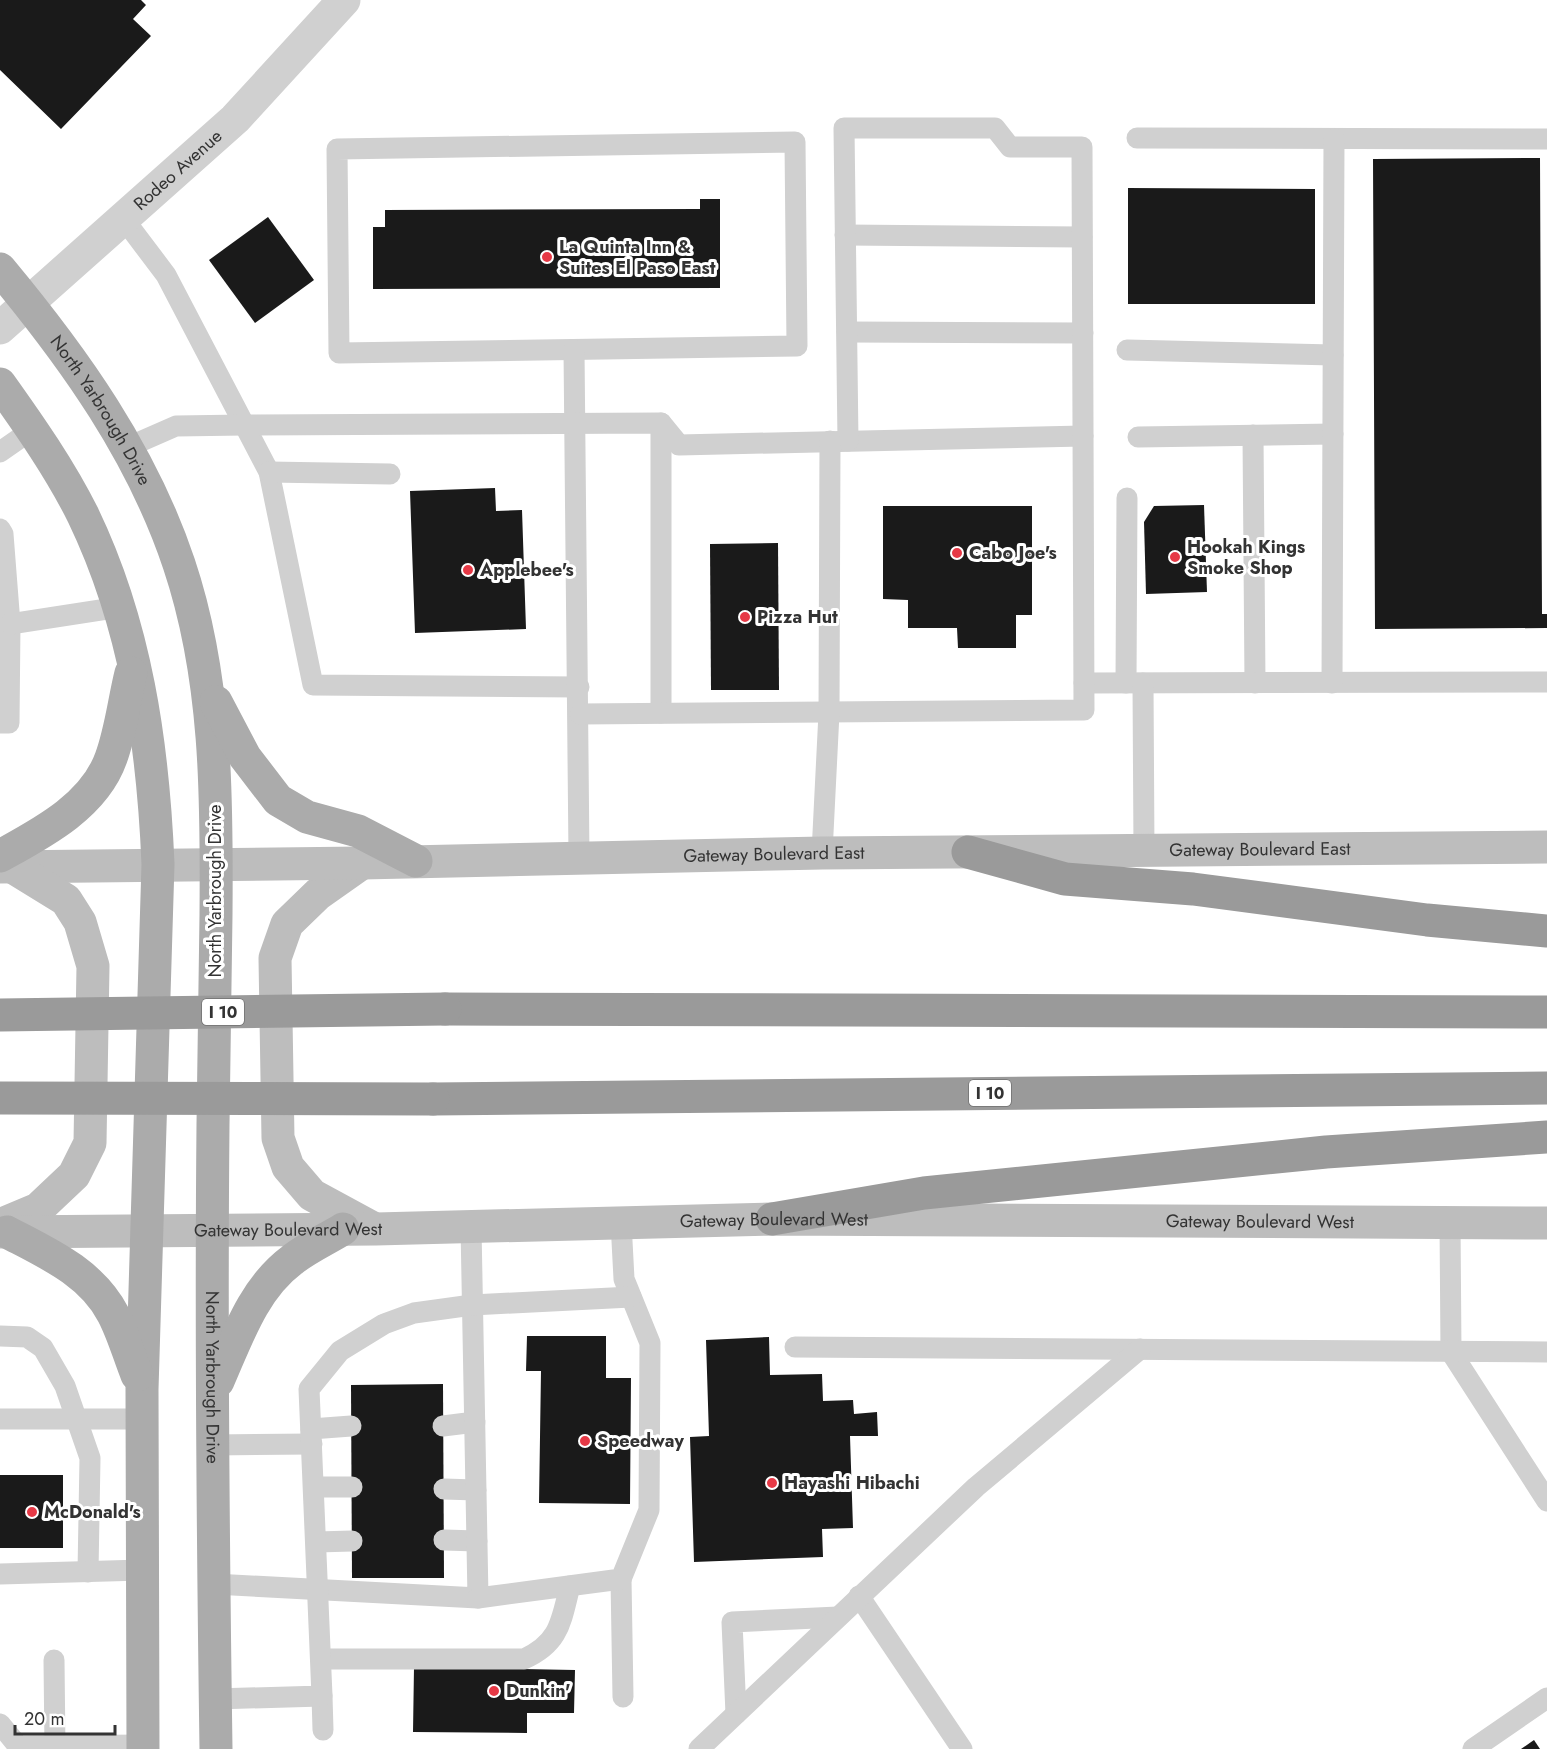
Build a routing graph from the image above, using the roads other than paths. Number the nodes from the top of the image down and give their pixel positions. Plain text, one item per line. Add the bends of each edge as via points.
1 (344, 0) edge
2 (1137, 138) dead end
3 (1334, 138) junction
4 (1547, 139) edge
5 (123, 218) junction
6 (845, 235) junction
7 (1082, 237) junction
8 (0, 269) edge
9 (28, 303) junction
10 (0, 328) edge
11 (847, 332) junction
12 (1083, 333) junction
13 (574, 350) junction
14 (1127, 350) dead end
15 (1333, 355) junction
16 (0, 384) edge
17 (661, 423) junction
18 (575, 424) junction
19 (244, 425) junction
20 (33, 429) junction
21 (1333, 434) junction
22 (1253, 435) junction
23 (1083, 436) junction
24 (1138, 437) dead end
25 (839, 441) junction
26 (128, 447) junction
27 (0, 452) edge
28 (269, 472) junction
29 (390, 474) dead end
30 (1127, 498) dead end
31 (0, 529) edge
32 (120, 607) junction
33 (10, 624) junction
34 (134, 656) junction
35 (1547, 682) edge
36 (1084, 683) junction
37 (1135, 683) junction
38 (1255, 683) junction
39 (1332, 683) junction
40 (579, 687) junction
41 (208, 688) junction
42 (829, 712) junction
43 (661, 713) junction
44 (580, 714) junction
45 (0, 723) edge
46 (1547, 847) edge
47 (1144, 851) junction
48 (968, 852) junction
49 (822, 853) junction
50 (579, 857) junction
51 (416, 861) junction
52 (5, 863) edge
53 (362, 863) junction
54 (158, 864) junction
55 (217, 864) junction
56 (1547, 931) edge
57 (1547, 1012) edge
58 (0, 1015) edge
59 (1547, 1088) edge
60 (0, 1098) edge
61 (1547, 1137) edge
62 (772, 1219) junction
63 (621, 1222) junction
64 (1450, 1222) junction
65 (1547, 1223) edge
66 (471, 1227) junction
67 (2, 1229) edge
68 (344, 1229) junction
69 (376, 1229) junction
70 (146, 1231) junction
71 (212, 1231) junction
72 (631, 1297) junction
73 (472, 1305) junction
74 (0, 1336) edge
75 (795, 1347) dead end
76 (1140, 1350) junction
77 (1451, 1352) junction
78 (1547, 1352) edge
79 (212, 1394) junction
80 (142, 1404) junction
81 (0, 1419) edge
82 (75, 1419) junction
83 (475, 1422) junction
84 (351, 1426) dead end
85 (443, 1426) dead end
86 (312, 1436) junction
87 (213, 1445) junction
88 (314, 1487) junction
89 (352, 1487) dead end
90 (444, 1489) dead end
91 (476, 1490) junction
92 (1547, 1501) edge
93 (352, 1540) dead end
94 (444, 1540) dead end
95 (477, 1541) junction
96 (317, 1542) junction
97 (142, 1570) junction
98 (88, 1572) junction
99 (0, 1575) edge
100 (621, 1579) junction
101 (214, 1584) junction
102 (570, 1586) junction
103 (319, 1590) junction
104 (860, 1596) junction
105 (478, 1598) junction
106 (838, 1617) junction
107 (321, 1659) junction
108 (54, 1660) dead end
109 (322, 1696) junction
110 (623, 1698) dead end
111 (1547, 1698) edge
112 (215, 1699) junction
113 (736, 1714) junction
114 (0, 1724) edge
115 (323, 1730) dead end
116 (55, 1747) edge
117 (143, 1747) edge
118 (216, 1749) edge
119 (699, 1749) edge
120 (962, 1749) edge
121 (1473, 1749) edge

1 - 5 street, Rodeo Avenue via 236,119
2 - 3 lane
3 - 4 lane
3 - 15 lane
5 - 9 street, Rodeo Avenue
5 - 19 lane via 166,275
6 - 7 lane
6 - 7 lane via 844,128 995,128 1010,147 1082,147
6 - 11 lane
7 - 12 lane
8 - 9 main road, North Yarbrough Drive
9 - 10 street, Rodeo Avenue
9 - 26 main road, North Yarbrough Drive via 79,369
11 - 12 lane
11 - 25 lane
12 - 23 lane
13 - 13 lane via 797,346 795,142 337,149 339,353
13 - 18 lane
14 - 15 lane
15 - 21 lane
16 - 20 main road
17 - 18 lane
17 - 25 lane via 680,445
17 - 43 lane
18 - 19 lane
18 - 40 lane
19 - 26 lane via 176,426
19 - 28 lane
20 - 27 lane
20 - 32 main road via 83,515
21 - 22 lane
21 - 39 lane
22 - 24 lane
22 - 38 lane
23 - 25 lane
23 - 36 lane
25 - 42 lane
26 - 41 main road, North Yarbrough Drive via 179,564
28 - 29 lane
28 - 40 lane via 313,686
30 - 37 lane
31 - 33 lane
32 - 33 lane
32 - 34 main road
33 - 45 lane via 9,723
34 - 52 main road via 111,759 90,794
34 - 54 main road via 155,782
35 - 39 lane
36 - 37 lane
36 - 42 lane via 1084,710
37 - 38 lane
37 - 47 lane
38 - 39 lane
40 - 44 lane
41 - 51 main road via 245,757 278,800 307,817 358,831
41 - 55 main road, North Yarbrough Drive via 215,754
42 - 43 lane
42 - 49 lane
43 - 44 lane
44 - 50 lane
46 - 47 main road, Gateway Boulevard East
47 - 48 main road, Gateway Boulevard East
48 - 49 main road, Gateway Boulevard East
48 - 56 highway via 1065,879 1193,889 1427,920
49 - 50 main road, Gateway Boulevard East
50 - 51 main road, Gateway Boulevard East
51 - 53 main road, Gateway Boulevard East
52 - 54 main road, Gateway Boulevard East
52 - 67 main road via 66,900 80,922 93,966 90,1143 74,1175 38,1209
53 - 55 main road, Gateway Boulevard East
53 - 69 main road via 318,894 287,924 275,958 278,1138 288,1167 312,1195
54 - 55 main road, Gateway Boulevard East
54 - 70 main road
55 - 71 main road, North Yarbrough Drive
57 - 58 highway, I 10, bridge via 445,1009
59 - 60 highway, I 10, bridge via 433,1099
61 - 62 highway via 1326,1152 924,1192
62 - 63 main road, Gateway Boulevard West
62 - 64 main road, Gateway Boulevard West
63 - 66 main road, Gateway Boulevard West
63 - 72 lane via 624,1279
64 - 65 main road, Gateway Boulevard West
64 - 77 lane
66 - 69 main road, Gateway Boulevard West
66 - 73 lane
67 - 70 main road, Gateway Boulevard West
67 - 80 main road via 66,1262 99,1293 113,1313
68 - 69 main road, Gateway Boulevard West
68 - 71 main road, Gateway Boulevard West
68 - 79 main road via 292,1260 267,1283 244,1320
70 - 71 main road, Gateway Boulevard West
70 - 80 main road
71 - 79 main road, North Yarbrough Drive
72 - 73 lane
72 - 100 lane via 650,1343 649,1510
73 - 83 lane
73 - 86 lane via 414,1313 384,1324 340,1351 309,1389
74 - 82 lane via 27,1337 43,1348 65,1386
75 - 76 lane
76 - 77 lane
76 - 104 lane via 976,1487
77 - 78 lane
77 - 92 lane
79 - 87 main road, North Yarbrough Drive
80 - 82 lane
80 - 97 main road
81 - 82 lane
82 - 98 lane via 90,1458
83 - 85 lane
83 - 91 lane
84 - 86 lane
86 - 87 lane
86 - 88 lane
87 - 101 main road, North Yarbrough Drive
88 - 89 lane
88 - 96 lane
90 - 91 lane
91 - 95 lane
93 - 96 lane
94 - 95 lane
95 - 105 lane
96 - 103 lane
97 - 98 lane
97 - 117 main road
98 - 99 lane
100 - 102 lane
100 - 110 lane
101 - 103 lane
101 - 112 main road, North Yarbrough Drive
102 - 105 lane
102 - 107 lane via 557,1635 524,1659
103 - 105 lane
103 - 107 lane
104 - 106 lane
104 - 120 lane
106 - 113 lane
106 - 113 lane via 732,1622
107 - 109 lane
108 - 116 lane
109 - 112 lane
109 - 115 lane
111 - 121 lane
112 - 118 main road, North Yarbrough Drive
113 - 119 lane
114 - 116 lane via 18,1746
116 - 117 lane

